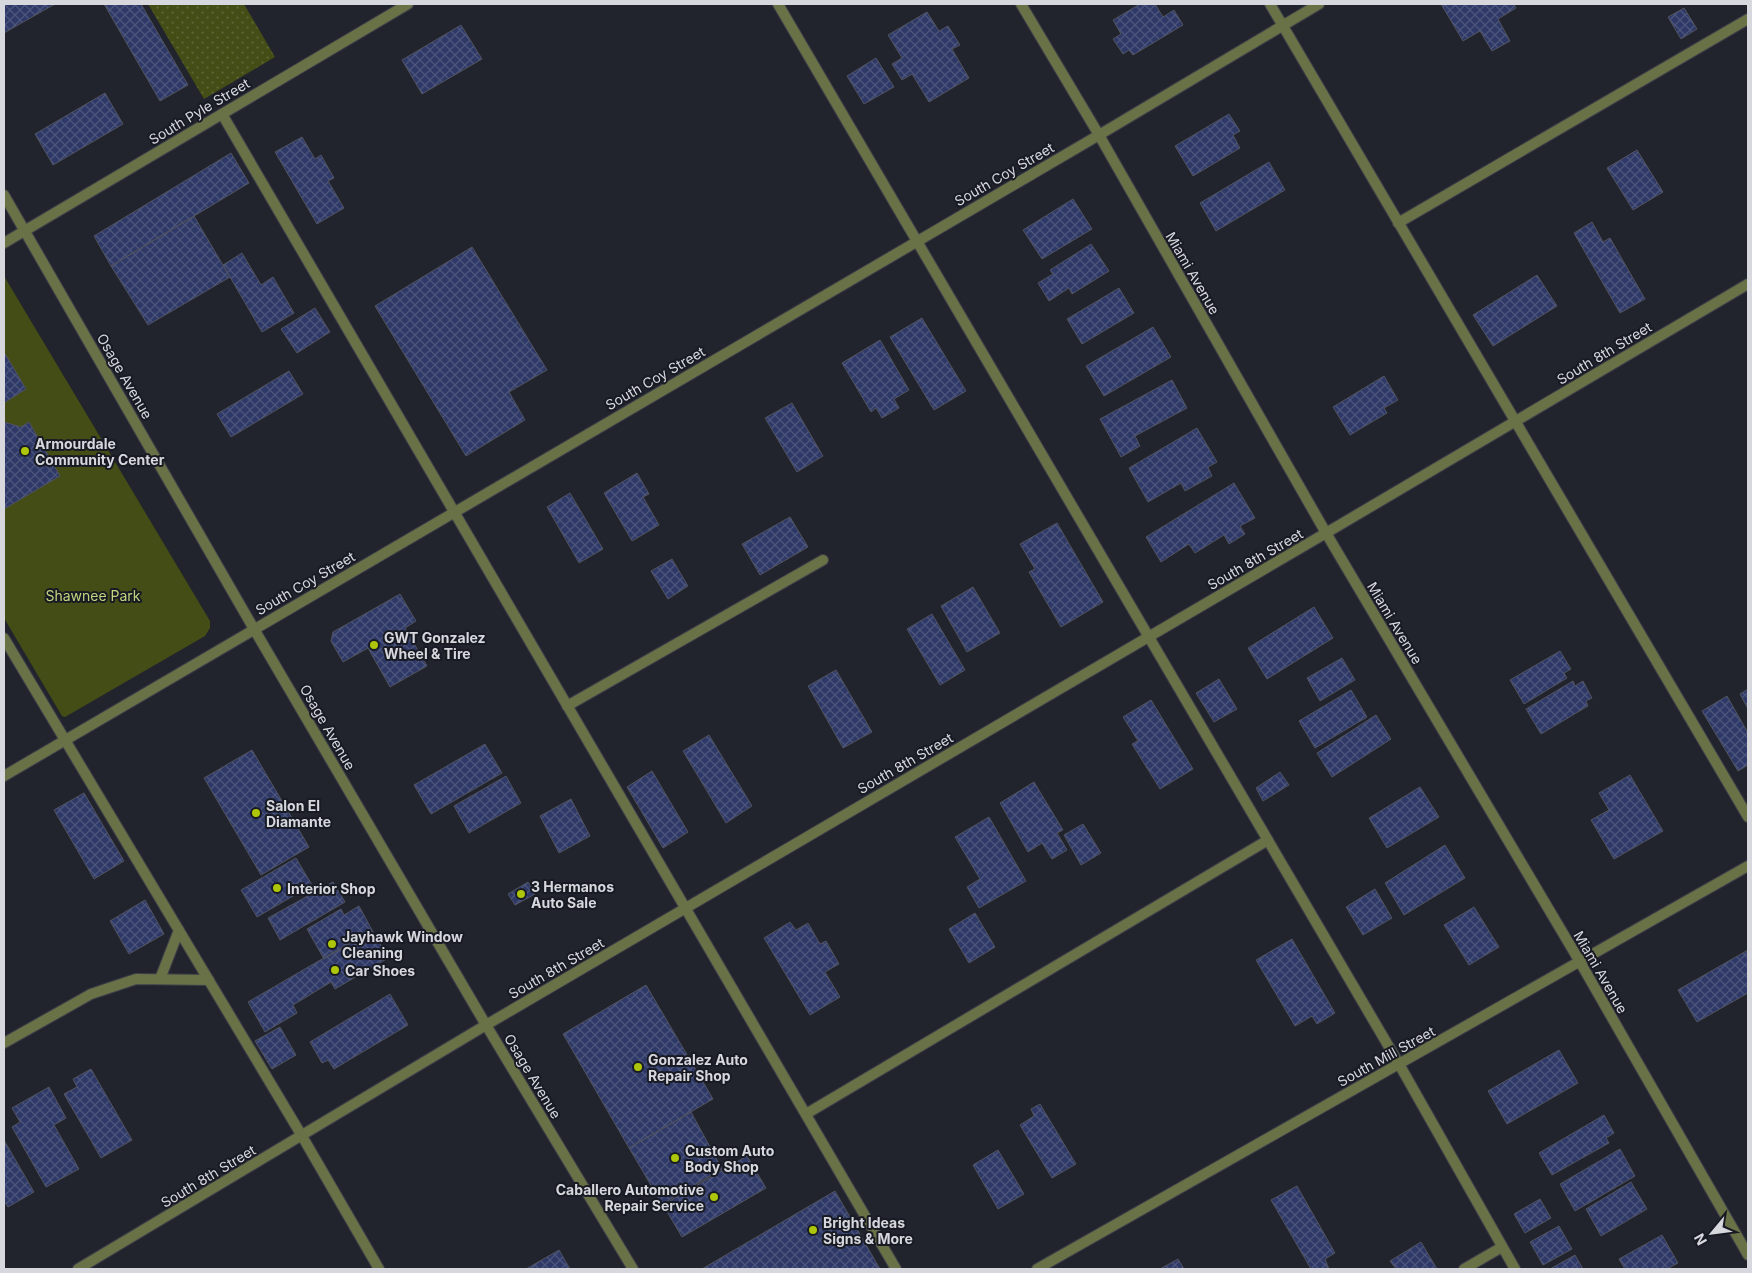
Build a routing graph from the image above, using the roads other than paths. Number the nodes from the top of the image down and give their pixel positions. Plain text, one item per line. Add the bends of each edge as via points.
1 (408, 4) edge
2 (778, 4) edge
3 (1021, 4) edge
4 (1270, 4) edge
5 (1319, 4) edge
6 (1748, 19) edge
7 (1283, 25) junction
8 (222, 114) junction
9 (1099, 135) junction
10 (4, 195) edge
11 (1398, 223) junction
12 (25, 230) junction
13 (916, 242) junction
14 (4, 243) edge
15 (1748, 284) edge
16 (1515, 422) junction
17 (454, 512) junction
18 (1326, 533) junction
19 (823, 560) dead end
20 (254, 629) junction
21 (1149, 637) junction
22 (4, 638) edge
23 (567, 706) junction
24 (65, 740) junction
25 (4, 776) edge
26 (1748, 818) edge
27 (1268, 840) junction
28 (1748, 866) edge
29 (685, 908) junction
30 (179, 930) junction
31 (1580, 962) junction
32 (160, 979) junction
33 (209, 980) junction
34 (486, 1025) junction
35 (4, 1043) edge
36 (1399, 1064) junction
37 (806, 1114) junction
38 (302, 1136) junction
39 (1502, 1247) junction
40 (1748, 1255) edge
41 (78, 1269) edge
42 (379, 1269) edge
43 (633, 1269) edge
44 (896, 1269) edge
45 (1037, 1269) edge
46 (1464, 1269) edge
47 (1515, 1269) edge

1 - 8 street, South Pyle Street
2 - 13 street
3 - 9 street, Miami Avenue
4 - 7 street
5 - 7 street, South Coy Street
6 - 11 street
7 - 9 street, South Coy Street
7 - 11 street
8 - 12 street, South Pyle Street
8 - 17 street
9 - 13 street, South Coy Street
9 - 18 street, Miami Avenue
10 - 12 street, Osage Avenue
11 - 16 street
12 - 14 street, South Pyle Street
12 - 20 street, Osage Avenue
13 - 17 street, South Coy Street
13 - 21 street
15 - 16 street, South 8th Street
16 - 18 street, South 8th Street
16 - 26 street
17 - 20 street, South Coy Street
17 - 23 street
18 - 21 street, South 8th Street
18 - 31 street, Miami Avenue
19 - 23 street
20 - 24 street, South Coy Street
20 - 34 street, Osage Avenue
21 - 27 street
21 - 29 street, South 8th Street
22 - 24 street
23 - 29 street
24 - 25 street, South Coy Street
24 - 30 street
27 - 36 street
27 - 37 street
28 - 31 street, South Mill Street
29 - 34 street, South 8th Street
29 - 37 street
30 - 32 street
30 - 33 street
31 - 36 street, South Mill Street
31 - 40 street, Miami Avenue
32 - 33 street
32 - 35 street via 136,979 91,994
33 - 38 street
34 - 38 street, South 8th Street
34 - 43 street, Osage Avenue
36 - 39 street
36 - 45 street, South Mill Street
37 - 44 street
38 - 41 street, South 8th Street
38 - 42 street
39 - 46 street
39 - 47 street

